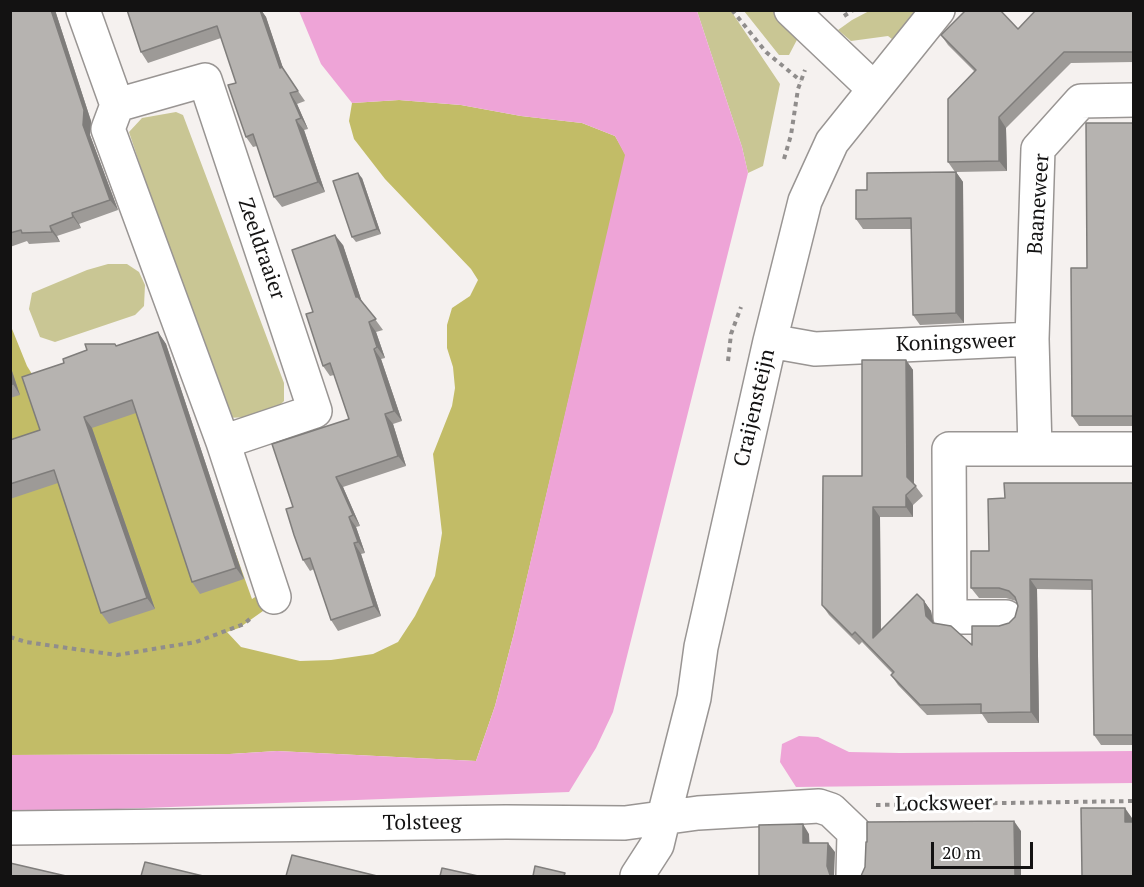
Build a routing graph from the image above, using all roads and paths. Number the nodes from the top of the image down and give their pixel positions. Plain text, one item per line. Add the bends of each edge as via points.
1 (83, 10) edge
2 (732, 10) edge
3 (790, 10) edge
4 (938, 10) edge
5 (801, 81) dead end
6 (873, 88) junction
7 (1134, 100) edge
8 (117, 105) junction
9 (1032, 339) junction
10 (770, 341) junction
11 (223, 442) junction
12 (1035, 449) junction
13 (1134, 449) edge
14 (274, 597) joint
15 (1006, 617) dead end
16 (10, 637) edge
17 (1134, 801) edge
18 (831, 810) junction
19 (10, 828) edge
20 (661, 830) junction
21 (637, 876) edge
22 (664, 876) edge
23 (853, 876) edge

1 - 8 street
2 - 5 path via 766,52
3 - 6 street
4 - 6 street, Craijensteijn
6 - 10 street, Craijensteijn via 832,142 805,201
7 - 9 street, Baaneweer via 1081,101 1038,149
8 - 11 street via 108,129
8 - 11 street, Zeeldraaier via 205,80 315,411
9 - 10 street, Koningsweer via 815,349
9 - 12 street, Koningsweer
10 - 20 street, Craijensteijn via 701,647 694,698
11 - 14 street
12 - 13 street
12 - 15 street via 949,449 950,617
14 - 16 path via 244,624 196,642 117,655
17 - 18 path, Locksweer via 880,805
18 - 20 street, Tolsteeg via 819,806
18 - 23 street via 854,832
19 - 20 street, Tolsteeg via 494,822 625,823
20 - 21 street, Craijensteijn
20 - 22 street, Craijensteijn

